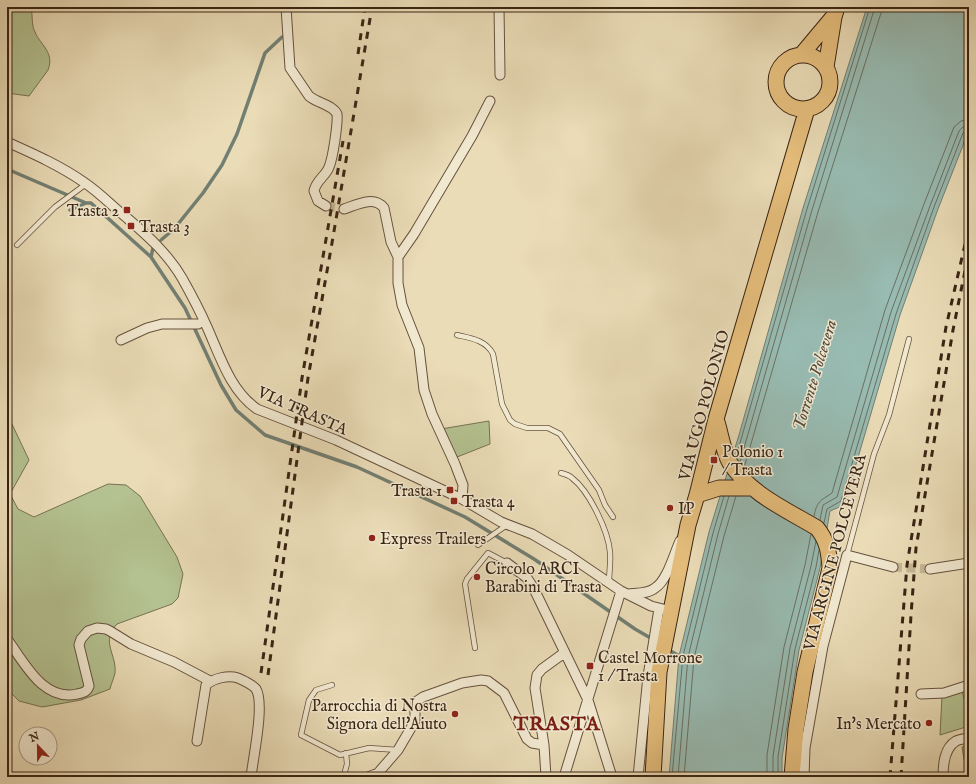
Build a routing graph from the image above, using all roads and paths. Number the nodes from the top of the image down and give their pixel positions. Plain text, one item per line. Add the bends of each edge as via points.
1 (286, 7) edge
2 (498, 7) edge
3 (836, 12) edge
4 (802, 54) junction
5 (826, 67) junction
6 (500, 76) dead end
7 (490, 101) dead end
8 (790, 106) junction
9 (807, 109) junction
10 (7, 142) edge
11 (798, 142) junction
12 (86, 183) junction
13 (326, 206) tunnel mouth
14 (344, 209) tunnel mouth
15 (17, 245) dead end
16 (398, 257) junction
17 (202, 324) junction
18 (457, 335) dead end
19 (909, 339) dead end
20 (121, 340) dead end
21 (716, 419) junction
22 (561, 473) dead end
23 (751, 488) junction
24 (701, 494) junction
25 (462, 499) junction
26 (613, 517) dead end
27 (688, 525) junction
28 (504, 527) junction
29 (478, 545) dead end
30 (847, 555) junction
31 (507, 563) joint
32 (969, 563) edge
33 (893, 567) tunnel mouth
34 (930, 570) tunnel mouth
35 (609, 583) junction
36 (622, 594) junction
37 (664, 615) junction
38 (7, 639) edge
39 (475, 648) dead end
40 (564, 653) junction
41 (656, 659) junction
42 (210, 681) junction
43 (332, 685) dead end
44 (969, 685) edge
45 (921, 694) dead end
46 (588, 700) junction
47 (969, 738) edge
48 (197, 741) dead end
49 (544, 745) junction
50 (398, 750) junction
51 (346, 753) junction
52 (252, 777) edge
53 (344, 777) edge
54 (368, 777) edge
55 (546, 777) edge
56 (564, 777) edge
57 (612, 777) edge
58 (638, 777) edge
59 (653, 777) edge
60 (792, 777) edge
61 (804, 777) edge
62 (943, 777) edge

1 - 13 street via 290,68 309,96 334,109 337,114 331,162 314,191 318,201
2 - 6 street
3 - 4 main road, VIA UGO POLONIO
3 - 5 main road, VIA UGO POLONIO
4 - 5 main road via 820,60
4 - 8 main road, VIA UGO POLONIO via 786,60 776,75 778,93
5 - 9 main road, VIA UGO POLONIO via 830,80 828,93 819,103
7 - 16 street via 472,136
8 - 9 main road
8 - 11 main road, VIA UGO POLONIO
9 - 11 main road, VIA UGO POLONIO
10 - 12 street, VIA TRASTA via 54,164
11 - 21 main road, VIA UGO POLONIO
12 - 15 lane via 55,207
12 - 17 street, VIA TRASTA via 152,239 182,278
14 - 16 street via 370,202 381,204 391,242
16 - 25 street via 398,283 406,316 419,348 424,390 463,485
17 - 20 street via 169,323 151,327
17 - 25 street, VIA TRASTA via 235,387 246,401 257,409 336,440
18 - 26 lane via 476,340 491,349 502,404 510,420 527,428 548,428 560,434 599,490
19 - 30 lane, VIA ARGINE POLCEVERA via 890,415 874,454
21 - 23 main road via 730,462
21 - 24 main road, VIA UGO POLONIO
22 - 35 lane via 572,477 594,507 610,552
23 - 24 main road via 719,488
23 - 60 main road via 818,528 829,553 830,568 805,672
24 - 27 main road, VIA UGO POLONIO
25 - 28 street, VIA TRASTA
27 - 36 street via 667,574 656,588
27 - 37 main road, VIA UGO POLONIO
28 - 29 lane
28 - 35 street, VIA TRASTA via 532,534
30 - 33 street
30 - 61 street, VIA ARGINE POLCEVERA via 823,646 806,748
31 - 39 lane via 488,553 465,584
31 - 40 street via 527,578 533,587
32 - 34 street
35 - 36 street, VIA TRASTA
36 - 37 street, VIA TRASTA via 651,606
36 - 46 street
37 - 41 main road, VIA UGO POLONIO
38 - 42 street via 36,679 61,695 72,695 88,690 79,645 88,631 97,628 110,631 131,644
40 - 46 street
40 - 49 street via 537,675 535,688
41 - 58 street via 648,676
41 - 59 main road, VIA UGO POLONIO via 659,672
42 - 48 street via 206,685
42 - 52 street via 225,677 236,678 249,683 259,694 260,706
43 - 51 lane via 316,690 309,700 301,735 340,755
44 - 45 street via 944,693
46 - 56 street
46 - 57 street
47 - 62 street via 950,746 943,765
49 - 50 street via 527,740 504,693 488,681 480,680 462,683 417,701 415,721
49 - 55 street
50 - 51 lane via 369,748
50 - 54 street via 378,773
51 - 53 lane

